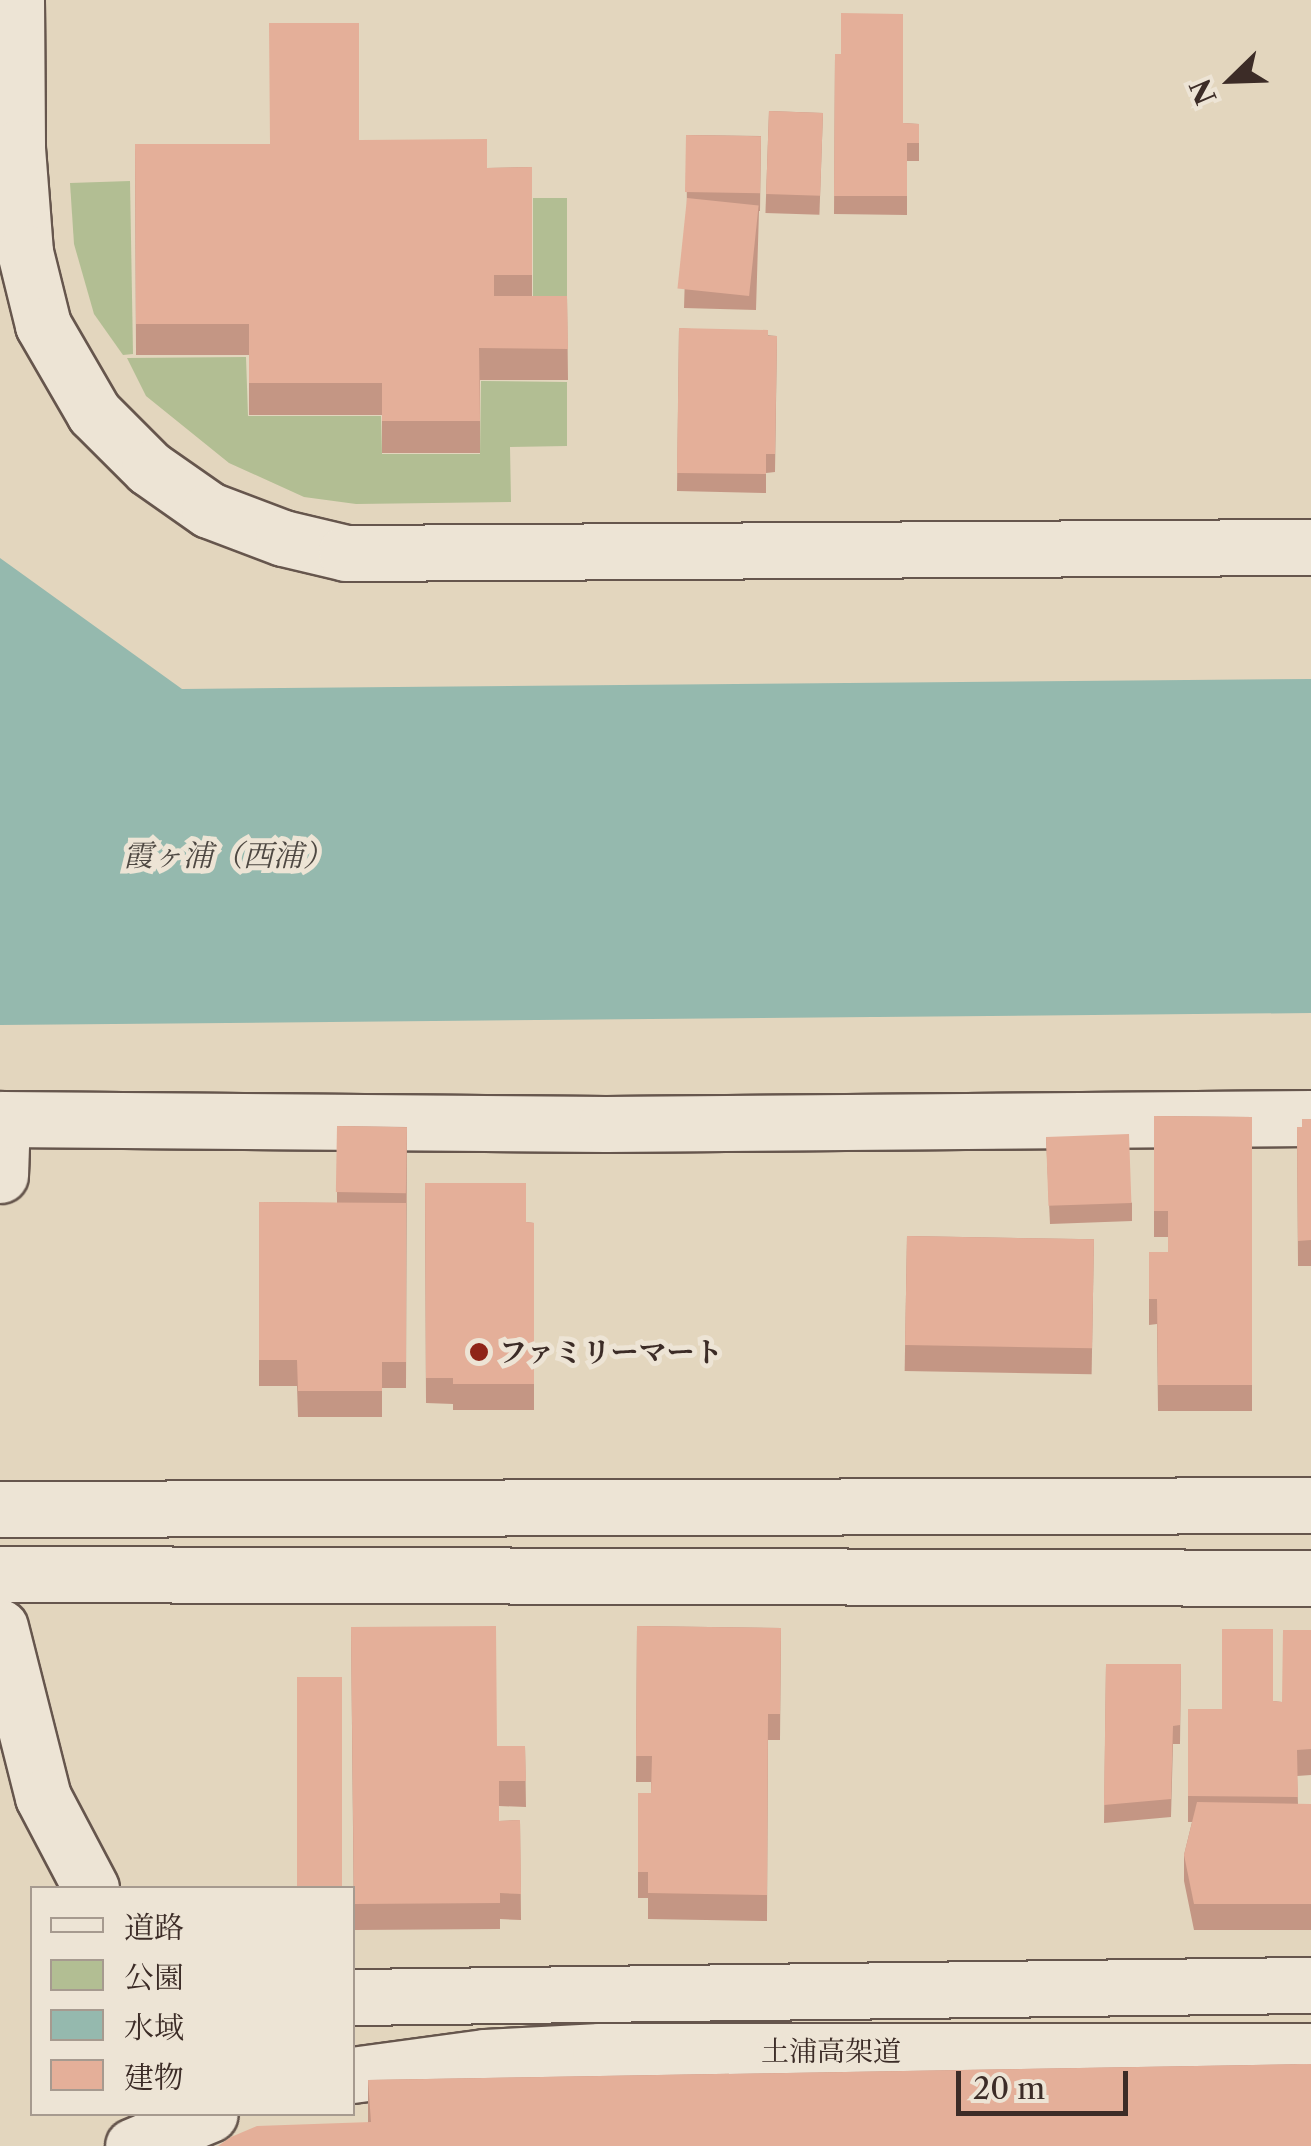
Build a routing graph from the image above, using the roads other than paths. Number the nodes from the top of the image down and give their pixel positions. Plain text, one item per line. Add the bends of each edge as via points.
1 (16, 0) edge
2 (1311, 547) edge
3 (1311, 1118) edge
4 (0, 1175) edge
5 (1311, 1505) edge
6 (0, 1509) edge
7 (0, 1574) edge
8 (1311, 1578) edge
9 (0, 1626) edge
10 (90, 1886) edge
11 (1311, 1985) edge
12 (355, 1997) edge
13 (1311, 2051) edge
14 (355, 2073) edge
15 (104, 2116) edge
16 (205, 2116) edge
17 (106, 2146) edge
18 (133, 2146) edge

1 - 2 street via 25,252 43,326 94,413 148,468 209,510 346,553
3 - 4 street via 626,1124 2,1119
5 - 6 street
7 - 8 street
9 - 10 street via 43,1797
11 - 12 street
13 - 14 street, 土浦高架道 via 600,2051
15 - 17 street
16 - 18 street

